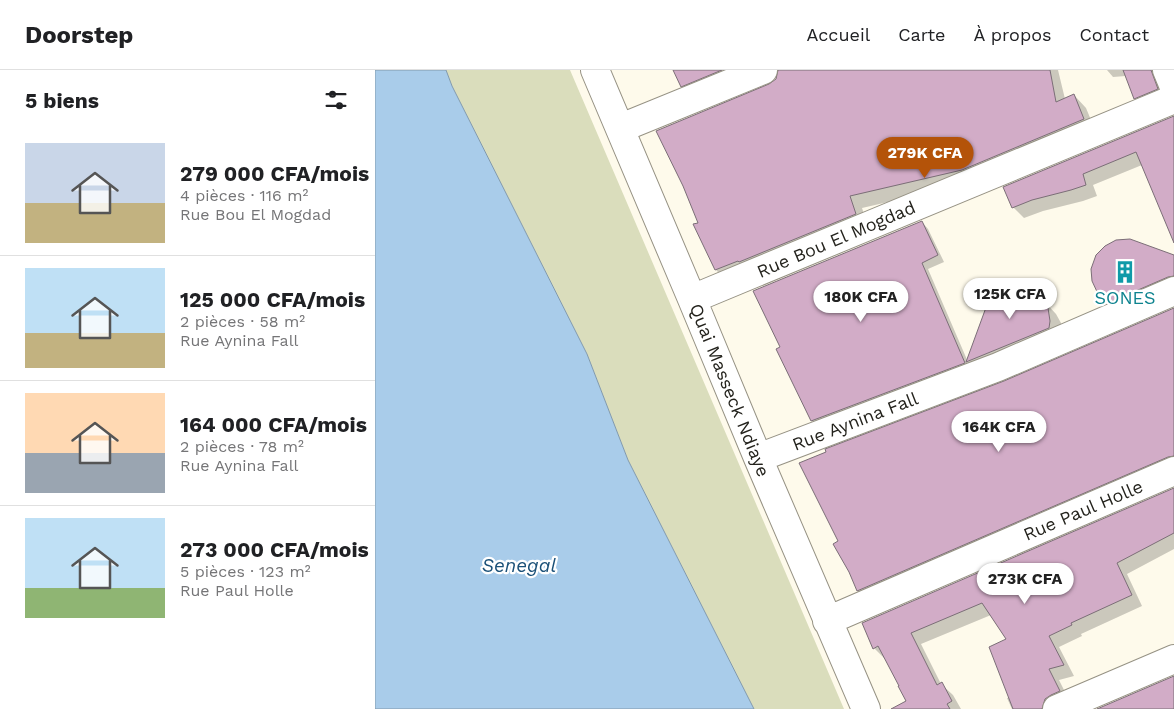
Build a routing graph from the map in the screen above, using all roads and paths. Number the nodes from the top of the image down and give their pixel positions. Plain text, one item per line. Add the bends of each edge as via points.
1 (595, 70) edge
2 (763, 70) edge
3 (1167, 70) edge
4 (1174, 87) edge
5 (1174, 99) edge
6 (621, 128) junction
7 (1174, 292) edge
8 (692, 299) junction
9 (758, 458) junction
10 (1174, 471) edge
11 (827, 621) junction
12 (1174, 659) edge
13 (866, 709) edge
14 (1057, 709) edge

1 - 6 street, Quai Masseck Ndiaye
2 - 6 street
3 - 4 street
5 - 8 street, Rue Bou El Mogdad
6 - 8 street, Quai Masseck Ndiaye
7 - 9 street, Rue Aynina Fall via 998,367
8 - 9 street, Quai Masseck Ndiaye
9 - 11 street, Quai Masseck Ndiaye
10 - 11 street, Rue Paul Holle
11 - 13 street, Quai Masseck Ndiaye
12 - 14 street

